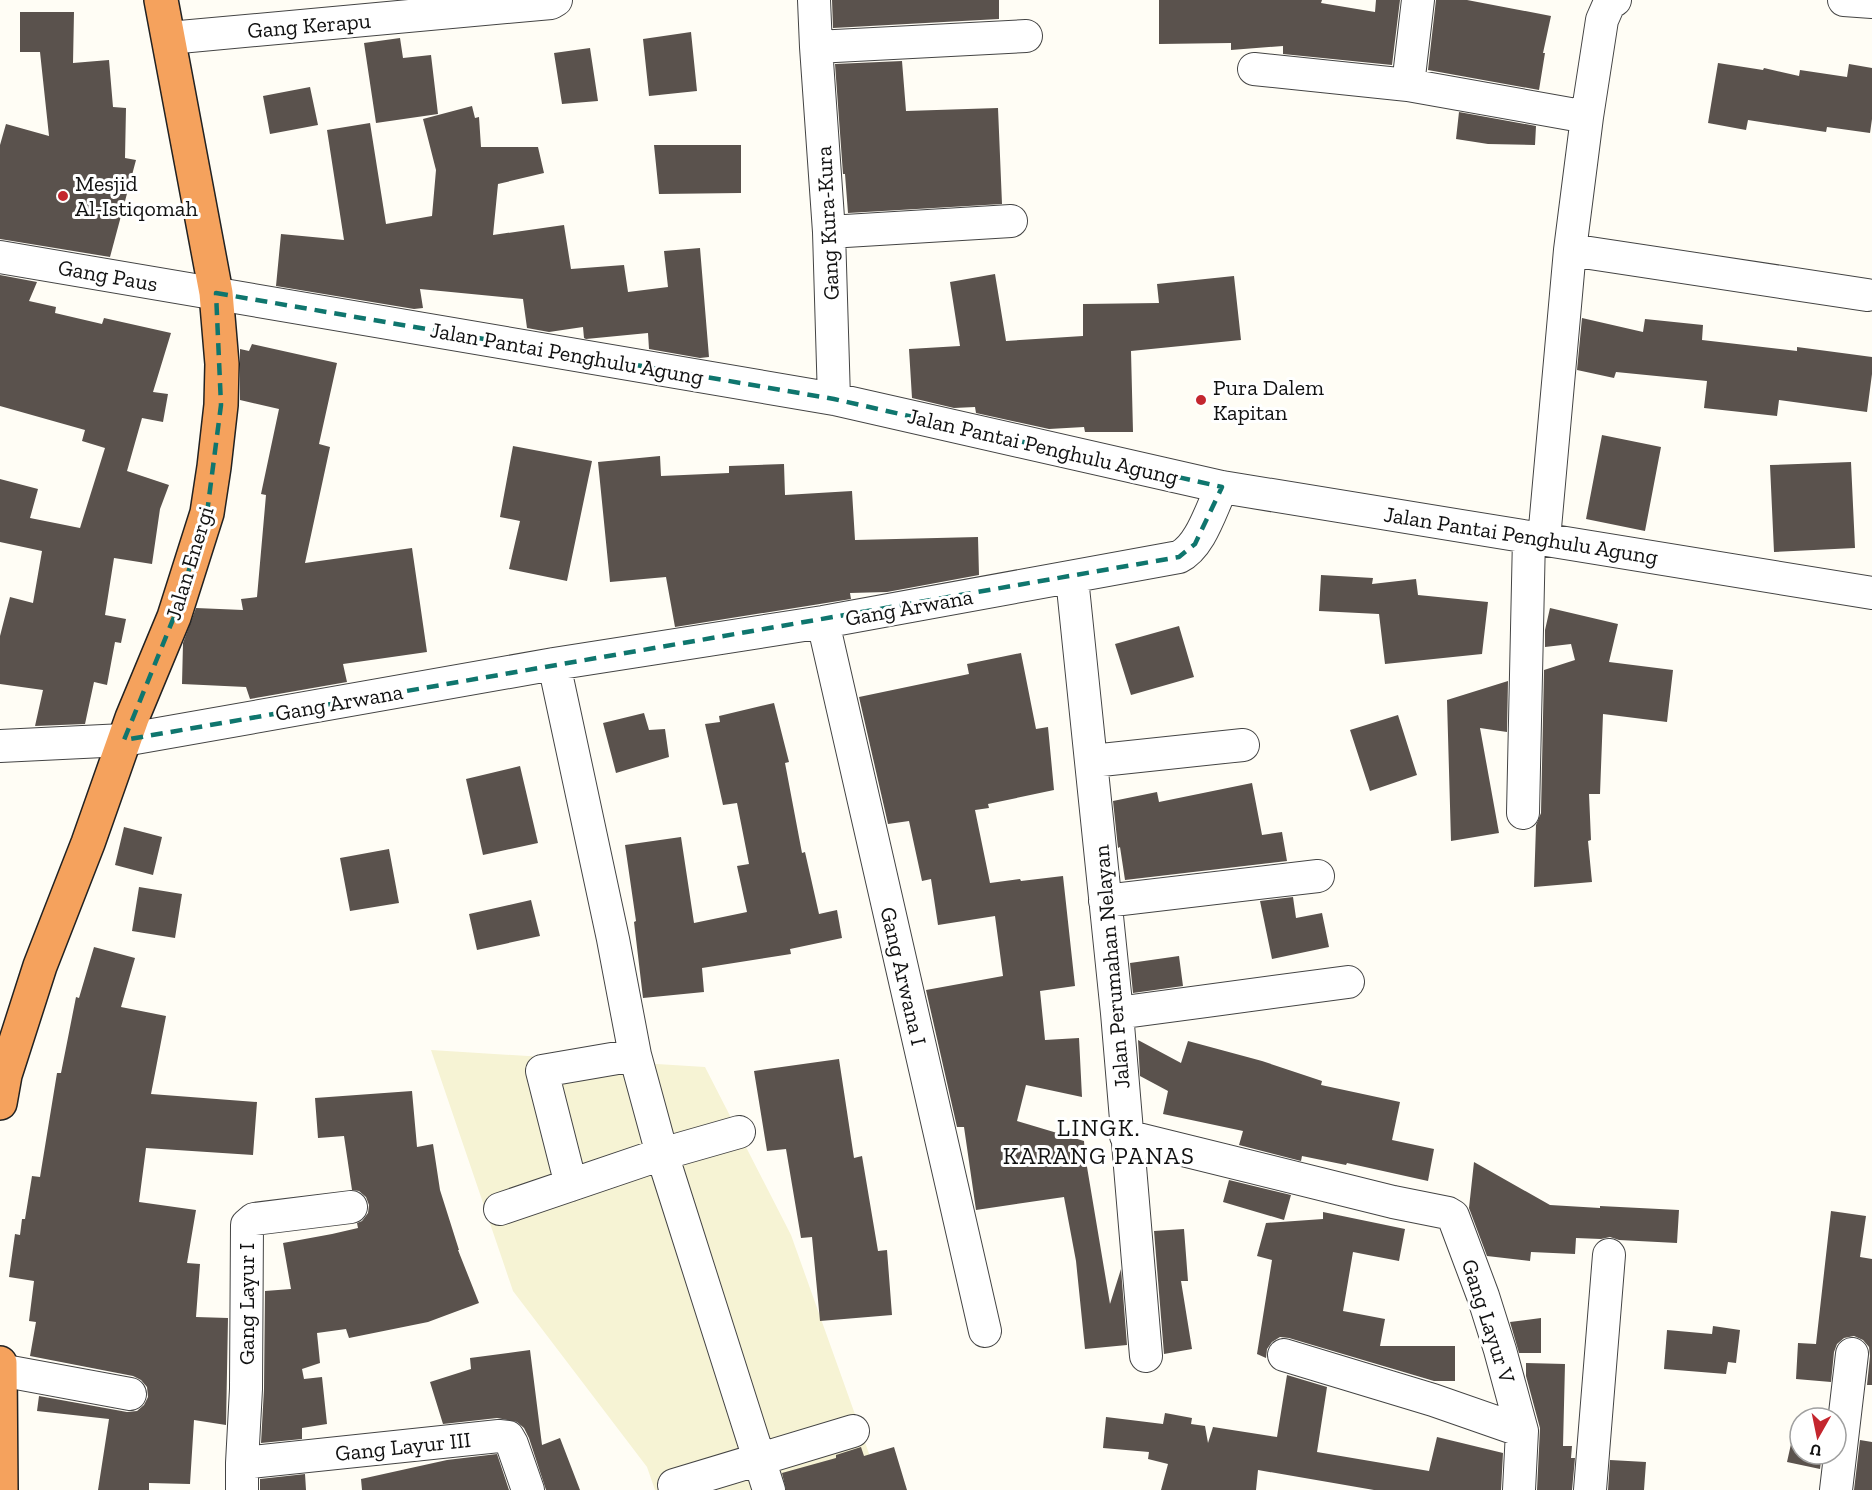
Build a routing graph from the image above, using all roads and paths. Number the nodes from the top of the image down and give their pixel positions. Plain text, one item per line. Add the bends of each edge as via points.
1 (161, 0) edge
2 (556, 0) edge
3 (814, 0) edge
4 (1418, 0) edge
5 (1615, 0) edge
6 (1844, 0) edge
7 (1872, 2) edge
8 (1026, 36) dead end
9 (169, 38) junction
10 (816, 47) junction
11 (1254, 69) dead end
12 (1408, 85) junction
13 (1587, 117) junction
14 (1011, 221) dead end
15 (830, 232) junction
16 (1570, 250) junction
17 (0, 256) edge
18 (216, 293) junction
19 (1867, 295) dead end
20 (834, 399) junction
21 (1222, 487) junction
22 (1537, 538) junction
23 (1072, 578) junction
24 (1872, 593) edge
25 (823, 622) junction
26 (554, 664) junction
27 (124, 740) junction
28 (1243, 745) dead end
29 (0, 746) edge
30 (1092, 761) junction
31 (1523, 813) dead end
32 (1318, 876) dead end
33 (1105, 901) junction
34 (1348, 982) dead end
35 (1117, 1013) junction
36 (10, 1030) edge
37 (635, 1055) junction
38 (0, 1103) edge
39 (739, 1132) dead end
40 (1126, 1136) junction
41 (662, 1154) junction
42 (571, 1185) junction
43 (351, 1207) dead end
44 (500, 1209) dead end
45 (1609, 1255) dead end
46 (985, 1331) dead end
47 (1852, 1354) dead end
48 (1284, 1355) dead end
49 (1146, 1356) dead end
50 (0, 1363) edge
51 (0, 1370) edge
52 (130, 1394) dead end
53 (853, 1431) dead end
54 (1522, 1431) junction
55 (759, 1458) junction
56 (242, 1476) edge
57 (675, 1485) dead end
58 (1, 1490) edge
59 (528, 1490) edge
60 (769, 1490) edge
61 (1519, 1490) edge
62 (1590, 1490) edge
63 (1836, 1490) edge

1 - 9 highway, Jalan Energi
2 - 9 street, Gang Kerapu
3 - 10 street, Gang Kura-Kura
4 - 12 street
5 - 13 street via 1602,20
6 - 7 street
8 - 10 street
9 - 18 highway, Jalan Energi
10 - 15 street, Gang Kura-Kura
11 - 12 street
12 - 13 street
13 - 16 street
14 - 15 street
15 - 20 street, Gang Kura-Kura
16 - 19 street
16 - 22 street
17 - 18 street, Gang Paus
18 - 20 street, Jalan Pantai Penghulu Agung
18 - 27 highway, Jalan Energi via 221,405 207,513 174,616
20 - 21 street, Jalan Pantai Penghulu Agung
21 - 22 street, Jalan Pantai Penghulu Agung
21 - 23 street, Gang Arwana via 1187,553
22 - 24 street, Jalan Pantai Penghulu Agung
22 - 31 street
23 - 25 street, Gang Arwana
23 - 30 street, Jalan Perumahan Nelayan
25 - 26 street, Gang Arwana
25 - 46 street, Gang Arwana I
26 - 27 street, Gang Arwana
26 - 37 street
27 - 29 street, Gang Arwana
27 - 36 highway, Jalan Energi via 40,966
28 - 30 street
30 - 33 street, Jalan Perumahan Nelayan
32 - 33 street
33 - 35 street, Jalan Perumahan Nelayan
34 - 35 street
35 - 40 street, Jalan Perumahan Nelayan
36 - 38 highway, Jalan Energi
37 - 41 street
37 - 42 street via 542,1071
39 - 41 street
40 - 49 street, Jalan Perumahan Nelayan
40 - 54 street, Gang Layur V via 1448,1212 1453,1216 1490,1318
41 - 42 street
41 - 55 street
42 - 44 street
43 - 56 street, Gang Layur I via 254,1219 247,1225
45 - 62 street
47 - 63 street
48 - 54 street
50 - 51 highway
51 - 52 street
51 - 58 highway
53 - 55 street
54 - 61 street, Gang Layur V
55 - 57 street
55 - 60 street
56 - 59 street, Gang Layur III via 508,1437

